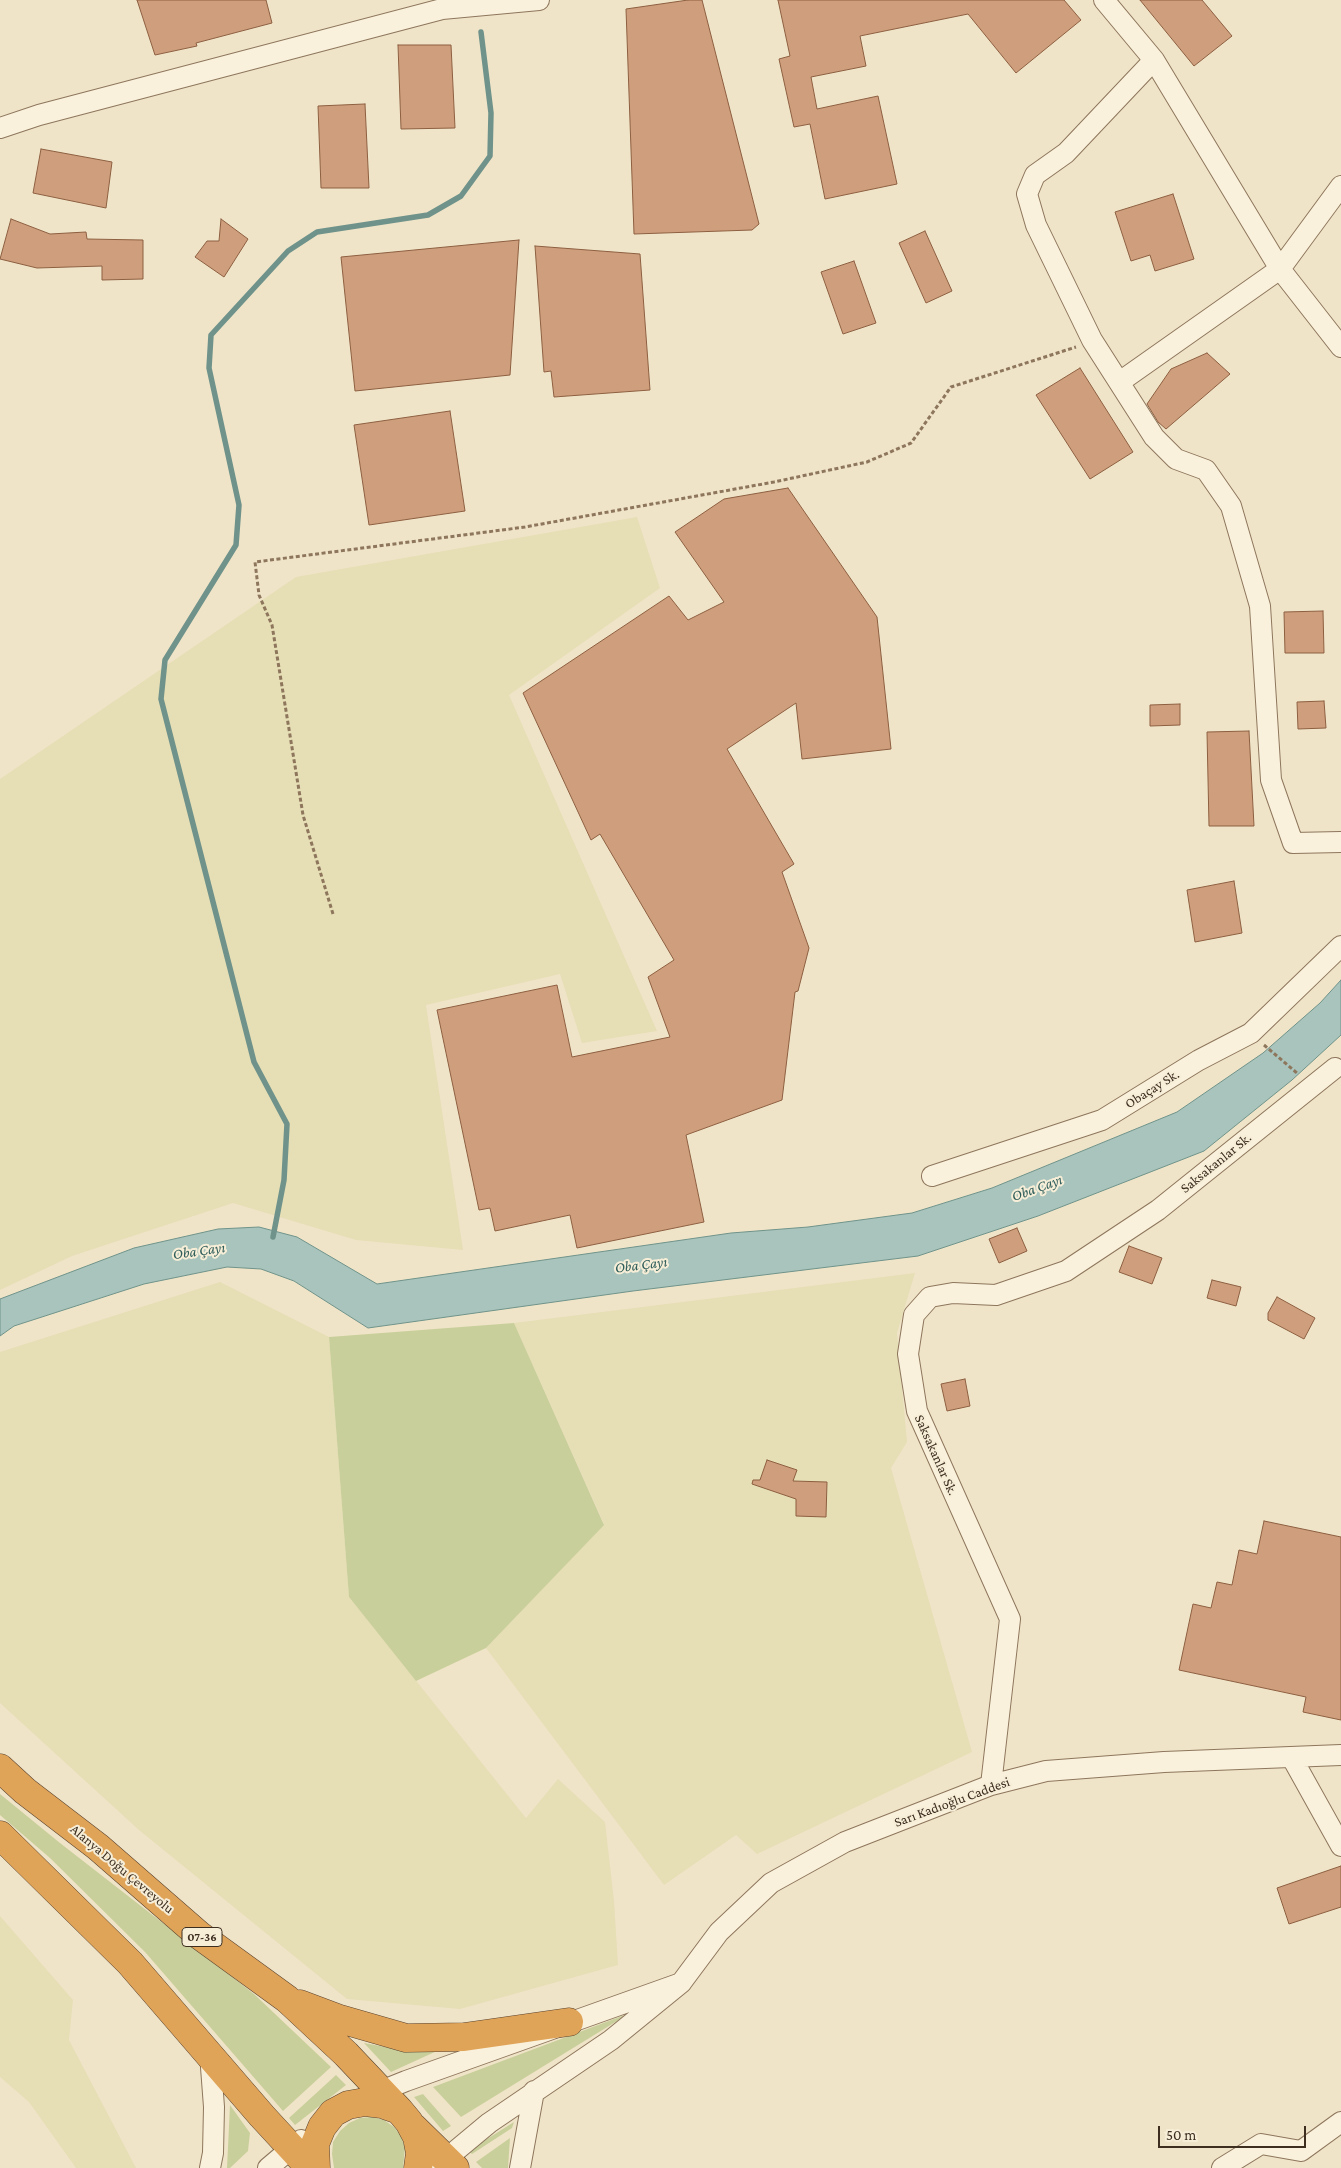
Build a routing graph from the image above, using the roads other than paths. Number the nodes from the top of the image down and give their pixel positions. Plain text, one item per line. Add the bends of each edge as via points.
1 (538, 0) edge
2 (1104, 0) edge
3 (1154, 60) junction
4 (0, 128) edge
5 (1341, 186) edge
6 (1280, 269) junction
7 (1341, 347) edge
8 (1121, 382) junction
9 (1341, 842) edge
10 (1341, 946) edge
11 (1335, 1068) dead end
12 (932, 1176) dead end
13 (1341, 1755) edge
14 (1292, 1758) junction
15 (0, 1768) edge
16 (991, 1785) junction
17 (0, 1835) edge
18 (1341, 1846) edge
19 (681, 1983) junction
20 (287, 1999) junction
21 (569, 2022) junction
22 (210, 2054) junction
23 (534, 2091) junction
24 (396, 2108) junction
25 (341, 2109) junction
26 (1341, 2122) edge
27 (291, 2148) junction
28 (445, 2165) edge
29 (210, 2168) edge
30 (268, 2168) edge
31 (310, 2168) edge
32 (316, 2168) edge
33 (418, 2168) edge
34 (520, 2168) edge
35 (1222, 2168) edge

1 - 4 street via 442,9 48,112
2 - 3 street
3 - 6 street
3 - 8 street via 1066,153 1035,175 1027,194 1036,225 1092,340
5 - 6 street
6 - 7 street
6 - 8 street
8 - 9 street via 1154,436 1176,458 1206,470 1230,506 1260,606 1271,780 1293,843
10 - 12 street, Obaçay Sk. via 1251,1033 1199,1060 1102,1120
11 - 16 street, Saksakanlar Sk. via 1158,1210 1066,1271 996,1295 953,1293 930,1297 914,1315 908,1354 916,1411 1010,1619
13 - 14 street, Sarı Kadıoğlu Caddesi
14 - 16 street, Sarı Kadıoğlu Caddesi via 1164,1762 1046,1772
14 - 18 street
15 - 20 highway, Alanya Doğu Çevreyolu / 07-36 via 98,1846 199,1935
16 - 19 street, Sarı Kadıoğlu Caddesi via 845,1842 771,1883 719,1932
17 - 22 highway via 130,1963
19 - 21 street
19 - 23 street, Sarı Kadıoğlu Caddesi via 611,2040
20 - 21 highway via 406,2038 464,2037
20 - 24 highway, Alanya Doğu Çevreyolu / 07-36 via 346,2054
21 - 24 street
22 - 27 highway
22 - 29 street via 214,2106
23 - 28 street, Sarı Kadıoğlu Caddesi via 489,2123
23 - 34 street
24 - 25 highway via 365,2102
24 - 28 highway, Alanya Doğu Çevreyolu
24 - 33 highway, 07-36 via 417,2137
25 - 27 street
25 - 32 highway via 322,2127 315,2144
26 - 35 street via 1301,2151 1261,2144
27 - 30 street
27 - 31 highway

